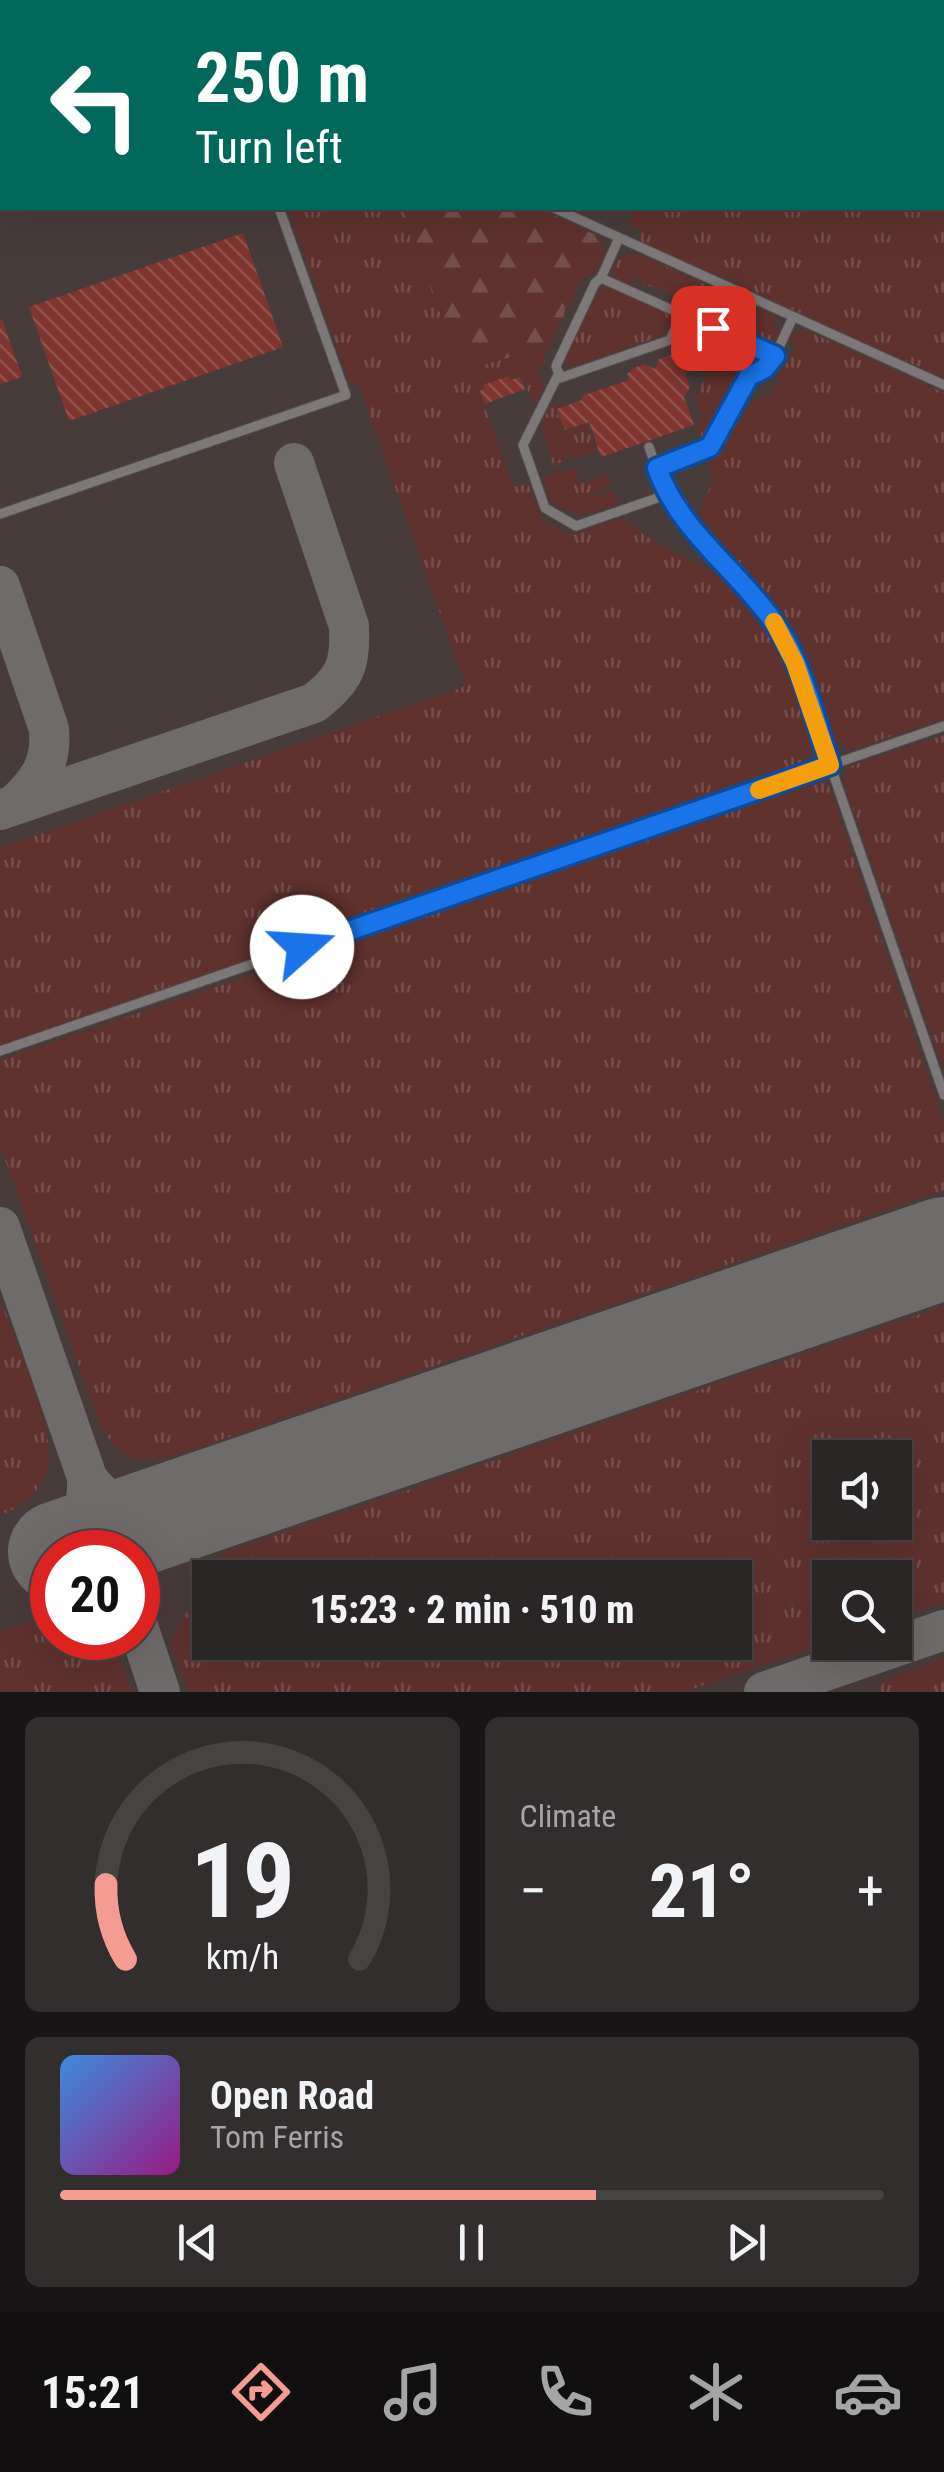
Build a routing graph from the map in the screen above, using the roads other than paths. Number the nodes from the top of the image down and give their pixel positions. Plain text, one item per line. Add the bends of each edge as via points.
1 (280, 210) edge
2 (558, 210) edge
3 (619, 238) junction
4 (602, 278) junction
5 (682, 314) junction
6 (792, 317) junction
7 (775, 356) junction
8 (558, 373) junction
9 (944, 385) edge
10 (649, 447) dead end
11 (657, 468) junction
12 (666, 495) junction
13 (0, 514) edge
14 (944, 726) edge
15 (830, 765) junction
16 (0, 1051) edge
17 (944, 1095) edge

1 - 13 lane via 346,395
2 - 3 lane
3 - 4 lane
3 - 6 lane
4 - 5 lane
4 - 8 lane
5 - 7 lane
5 - 8 lane via 670,340 560,378
6 - 7 lane
6 - 9 lane
7 - 11 lane via 749,376 710,447
8 - 12 lane via 523,446 545,508 576,526
10 - 11 lane
11 - 12 lane
12 - 15 lane via 776,625
14 - 15 lane
15 - 16 lane
15 - 17 lane

